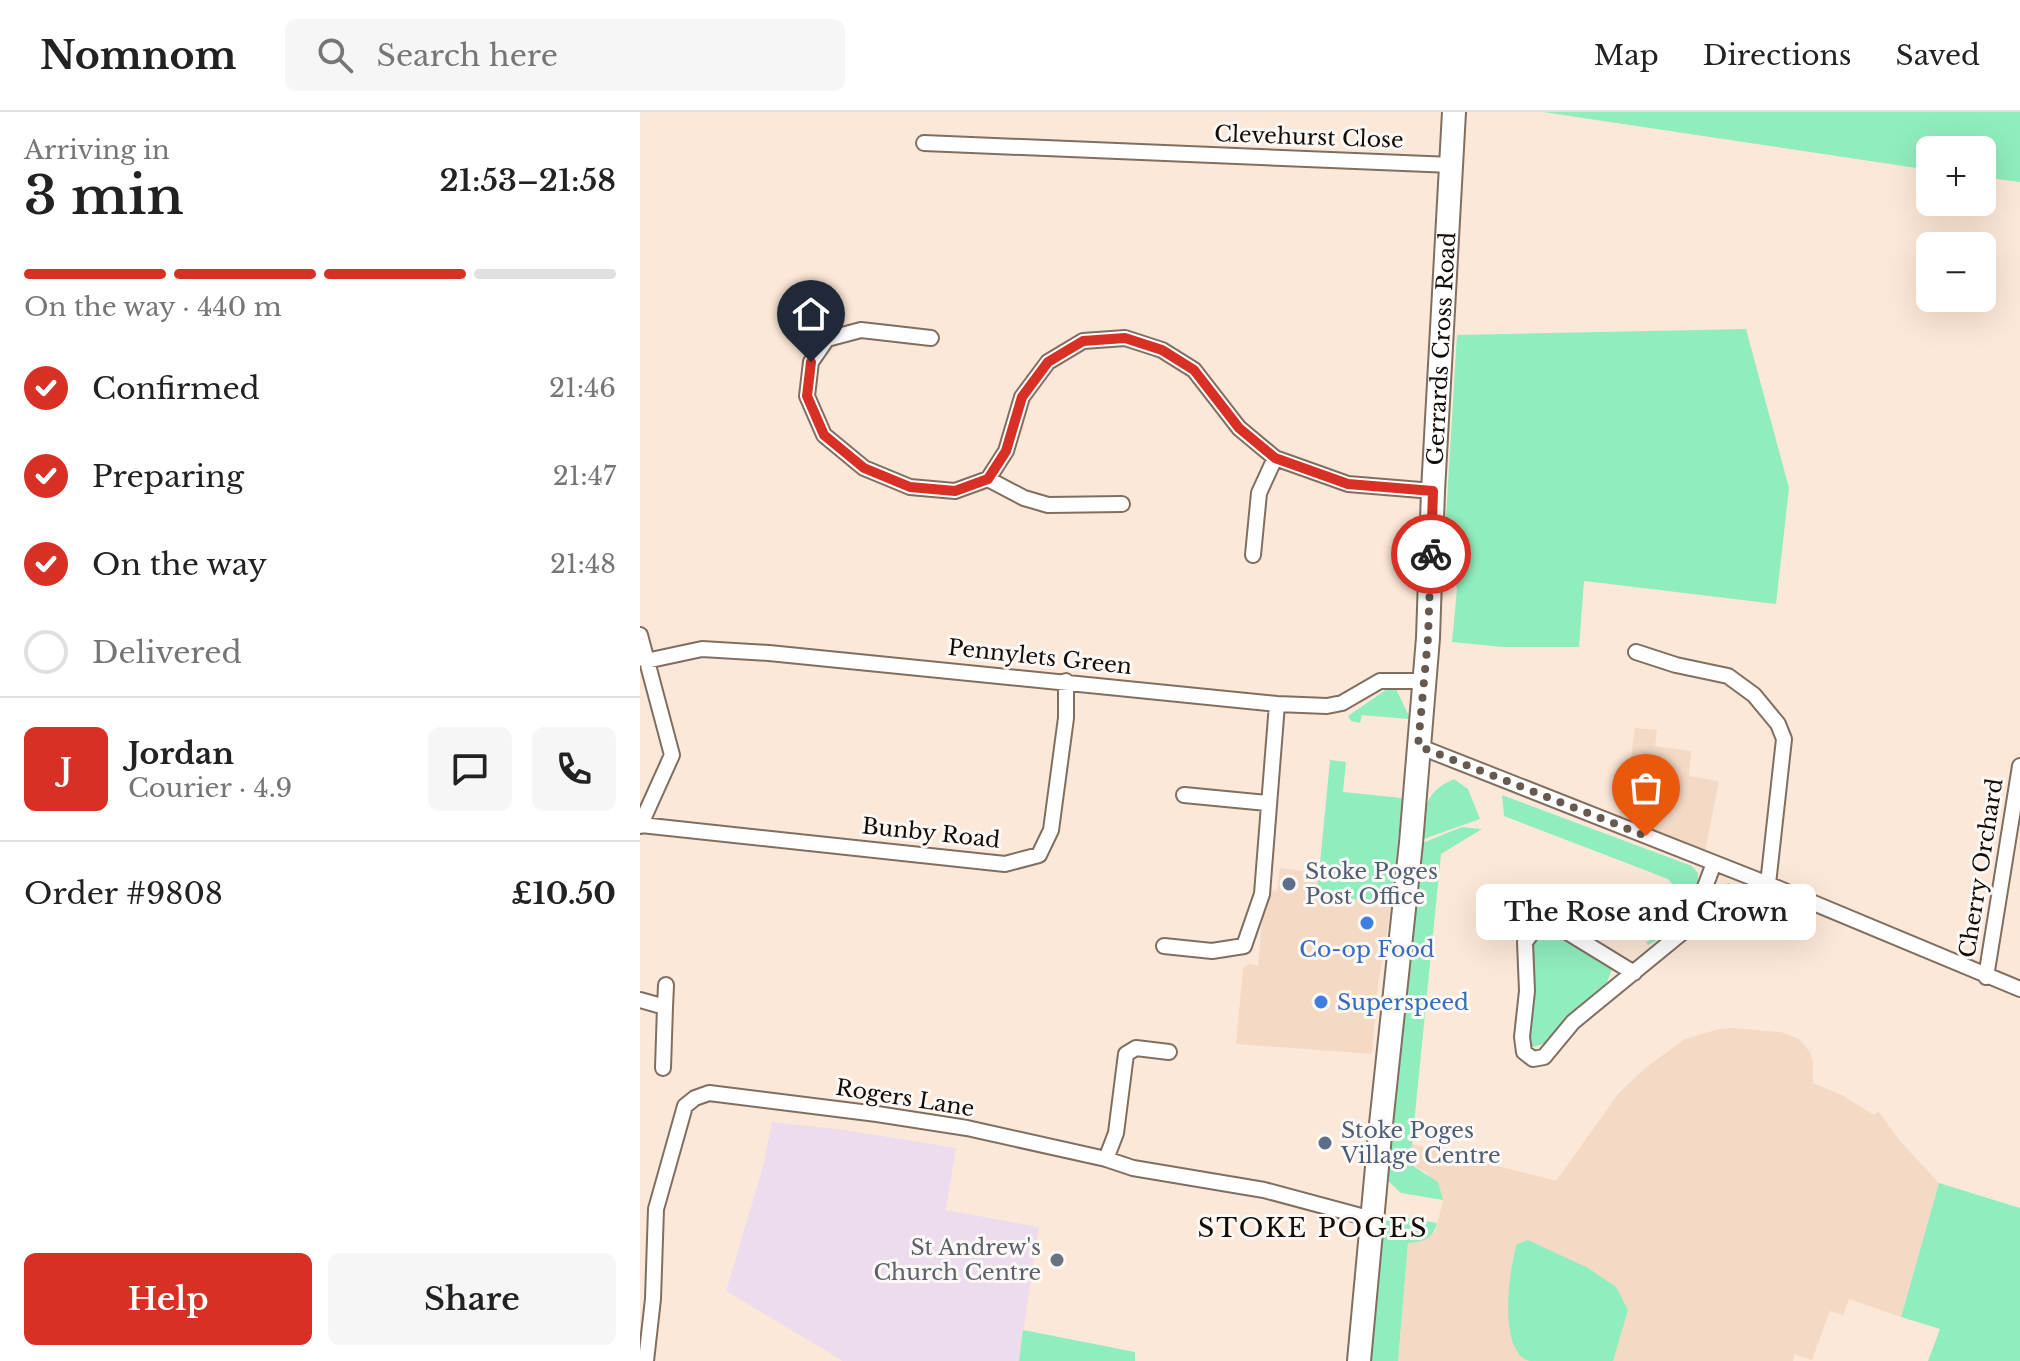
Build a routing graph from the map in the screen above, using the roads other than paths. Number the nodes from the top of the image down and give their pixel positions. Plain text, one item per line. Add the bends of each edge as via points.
1 (1454, 112) edge
2 (924, 143) dead end
3 (1452, 165) junction
4 (931, 338) dead end
5 (1275, 458) junction
6 (988, 479) junction
7 (1433, 491) junction
8 (1122, 504) dead end
9 (1253, 555) dead end
10 (640, 635) edge
11 (1636, 652) dead end
12 (646, 661) junction
13 (1066, 681) junction
14 (1424, 681) junction
15 (1277, 704) junction
16 (1418, 746) junction
17 (2020, 766) edge
18 (1184, 795) dead end
19 (1267, 803) junction
20 (641, 825) edge
21 (1714, 863) junction
22 (1768, 884) junction
23 (1164, 946) dead end
24 (1634, 973) junction
25 (1986, 977) junction
26 (666, 985) dead end
27 (2020, 989) edge
28 (640, 1000) edge
29 (665, 1007) junction
30 (1169, 1052) dead end
31 (663, 1068) dead end
32 (1106, 1159) junction
33 (640, 1207) edge
34 (656, 1209) junction
35 (1372, 1219) junction
36 (646, 1361) edge
37 (1359, 1361) edge

1 - 3 main road, Gerrards Cross Road
2 - 3 street, Clevehurst Close
3 - 7 main road, Gerrards Cross Road
4 - 6 street via 861,330 827,339 811,362 807,396 824,435 864,468 910,487 955,491
5 - 6 street via 1239,428 1194,370 1162,350 1125,338 1083,341 1048,362 1022,397 1006,451
5 - 7 street via 1348,484
5 - 9 street via 1259,493
6 - 8 street via 1048,505
7 - 14 main road, Gerrards Cross Road
10 - 12 street
11 - 22 street via 1728,676 1754,695 1778,724 1784,739
12 - 13 street, Pennylets Green via 702,649
12 - 20 street via 672,755
13 - 15 street, Pennylets Green
13 - 20 street, Bunby Road via 1051,830 1039,855 1005,864
14 - 15 street, Pennylets Green via 1380,681 1327,706
14 - 16 main road, Gerrards Cross Road
15 - 19 street
16 - 21 street
16 - 35 main road, Gerrards Cross Road
17 - 25 street, Cherry Orchard
18 - 19 street
19 - 23 street via 1262,894 1244,946 1212,951
21 - 22 street
21 - 24 street via 1684,931
22 - 25 street
24 - 24 street via 1573,1022 1544,1057 1533,1059 1524,1052 1525,942 1536,928 1554,924
25 - 27 street
26 - 29 street
28 - 29 street
29 - 31 street
30 - 32 street via 1136,1048 1126,1054 1116,1133
32 - 34 street, Rogers Lane via 967,1128 709,1093 685,1106
32 - 35 street, Rogers Lane via 1264,1190
33 - 34 street
34 - 36 street, Rogers Lane
35 - 37 main road, Gerrards Cross Road

